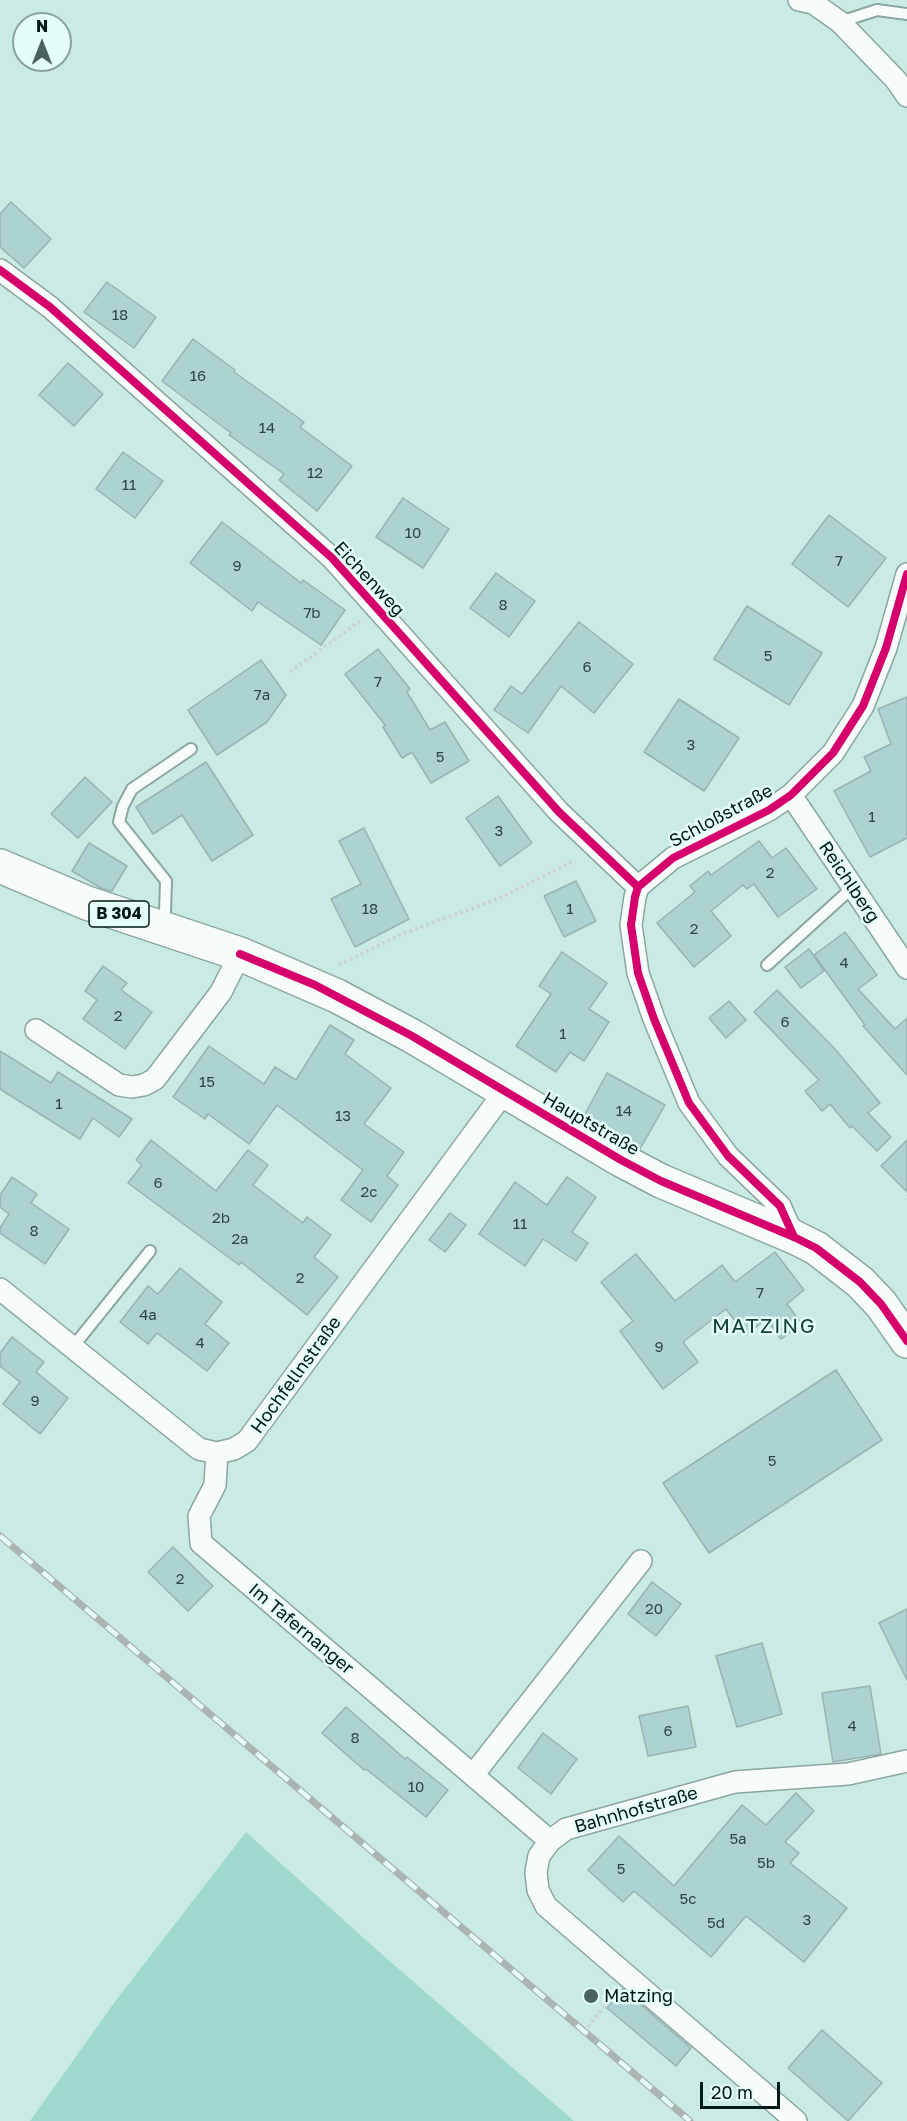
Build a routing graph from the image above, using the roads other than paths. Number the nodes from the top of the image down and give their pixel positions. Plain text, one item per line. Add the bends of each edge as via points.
1 (800, 0) edge
2 (907, 14) edge
3 (840, 22) junction
4 (907, 96) edge
5 (0, 270) edge
6 (907, 574) edge
7 (191, 749) dead end
8 (791, 795) junction
9 (0, 866) edge
10 (638, 887) junction
11 (852, 888) junction
12 (160, 927) junction
13 (240, 954) junction
14 (767, 965) dead end
15 (907, 968) edge
16 (36, 1030) dead end
17 (505, 1091) junction
18 (794, 1237) junction
19 (150, 1251) dead end
20 (0, 1289) edge
21 (907, 1341) edge
22 (72, 1348) junction
23 (217, 1453) junction
24 (641, 1561) dead end
25 (907, 1761) edge
26 (473, 1775) junction
27 (550, 1840) junction
28 (796, 2121) edge

1 - 3 street via 813,3
2 - 3 lane via 877,10
3 - 4 street
5 - 10 street, Eichenweg via 50,307 332,558 559,812
6 - 8 street, Schloßstraße via 886,648 863,706 833,753
7 - 12 lane via 132,789 119,822 166,881 165,912
8 - 10 street, Schloßstraße via 673,858
8 - 11 street, Reichlberg
9 - 12 main road, Hauptstraße / B 304 via 87,903
10 - 18 street via 632,925 638,974 689,1103 728,1156 780,1206
11 - 14 lane
11 - 15 street, Reichlberg
12 - 13 main road, Hauptstraße / B 304
13 - 16 street via 221,992 155,1079 144,1085 119,1085
13 - 17 main road, Hauptstraße / B 304 via 337,996
17 - 18 main road, Hauptstraße / B 304 via 661,1182
17 - 23 street, Hochfellnstraße via 248,1441
18 - 21 main road, Hauptstraße / B 304 via 860,1282
19 - 22 lane
20 - 22 street
22 - 23 street via 182,1437 199,1449
23 - 26 street, Im Tafernanger via 215,1485 199,1516 201,1543
24 - 26 street
25 - 27 street, Bahnhofstraße via 848,1774 735,1782 566,1829
26 - 27 street, Im Tafernanger
27 - 28 street via 539,1856 536,1872 538,1890 546,1906

